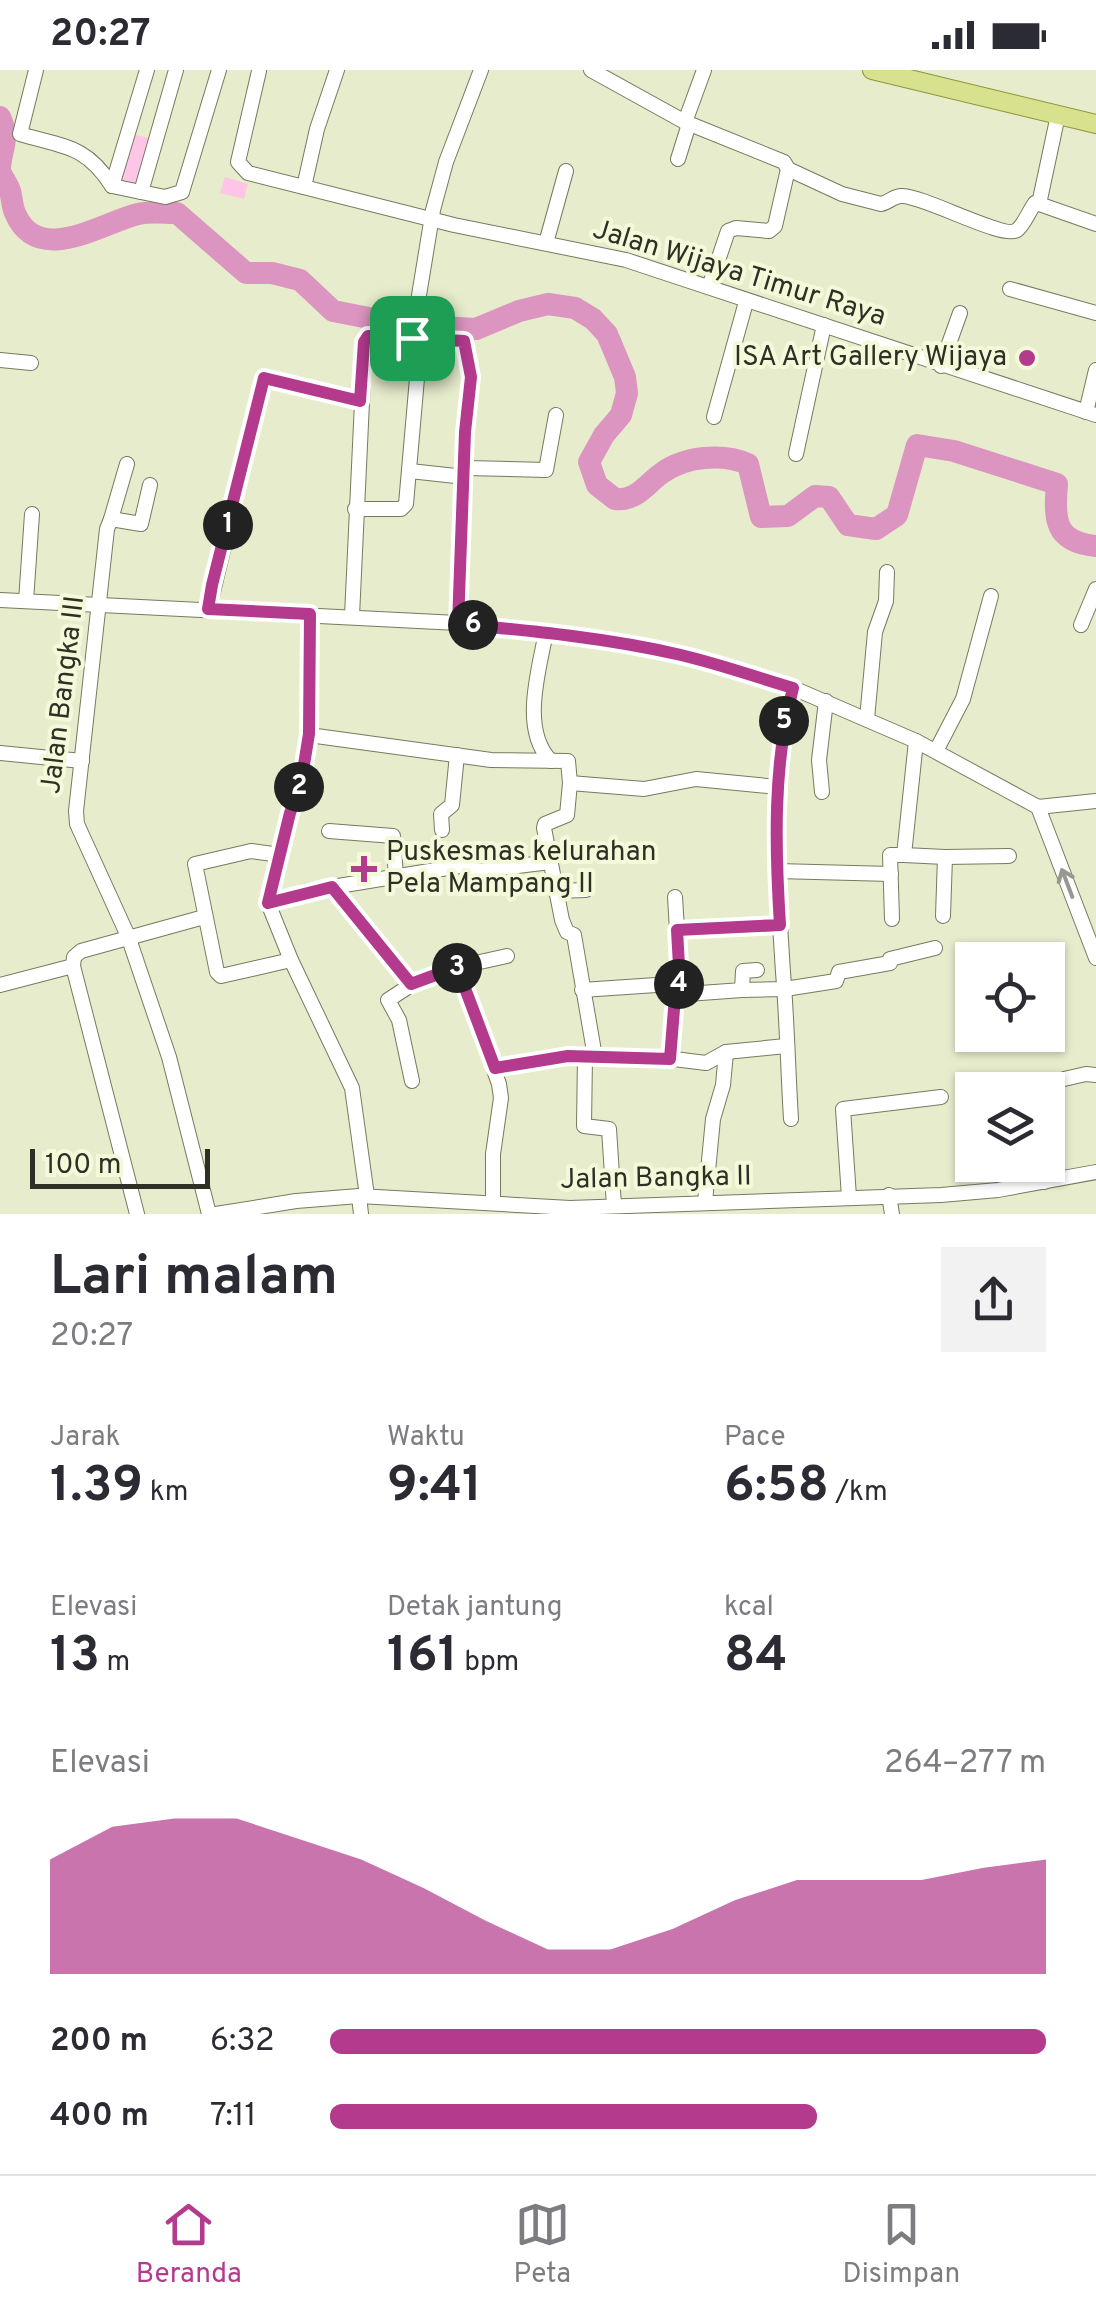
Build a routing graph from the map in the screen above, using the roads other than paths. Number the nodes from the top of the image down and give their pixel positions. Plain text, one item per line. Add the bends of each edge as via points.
1 (36, 70) edge
2 (147, 70) edge
3 (176, 70) edge
4 (219, 70) edge
5 (336, 70) edge
6 (481, 70) edge
7 (591, 70) edge
8 (704, 70) edge
9 (872, 70) edge
10 (260, 71) edge
11 (1058, 115) junction
12 (687, 123) junction
13 (1096, 124) edge
14 (678, 158) dead end
15 (788, 169) junction
16 (566, 171) dead end
17 (112, 186) junction
18 (304, 187) junction
19 (141, 192) junction
20 (1040, 204) junction
21 (432, 218) junction
22 (1096, 224) edge
23 (546, 243) junction
24 (709, 288) junction
25 (1010, 289) dead end
26 (746, 302) junction
27 (960, 313) dead end
28 (1096, 313) edge
29 (824, 325) junction
30 (412, 328) junction
31 (0, 360) edge
32 (31, 363) dead end
33 (432, 365) dead end
34 (942, 366) junction
35 (1096, 370) edge
36 (360, 401) junction
37 (1091, 413) edge
38 (556, 414) dead end
39 (714, 417) dead end
40 (796, 454) dead end
41 (127, 464) dead end
42 (410, 471) junction
43 (465, 472) junction
44 (150, 485) dead end
45 (355, 508) junction
46 (32, 514) dead end
47 (112, 519) junction
48 (887, 572) dead end
49 (1096, 589) edge
50 (992, 596) dead end
51 (0, 600) edge
52 (26, 601) junction
53 (101, 605) junction
54 (208, 609) junction
55 (310, 614) junction
56 (352, 616) junction
57 (458, 624) junction
58 (1081, 625) dead end
59 (546, 632) junction
60 (793, 688) junction
61 (826, 701) junction
62 (867, 719) junction
63 (309, 734) junction
64 (916, 741) junction
65 (936, 751) junction
66 (0, 753) edge
67 (457, 755) junction
68 (551, 760) junction
69 (82, 761) junction
70 (570, 783) junction
71 (778, 788) junction
72 (822, 792) dead end
73 (1096, 801) edge
74 (1038, 807) junction
75 (442, 830) dead end
76 (330, 831) dead end
77 (280, 854) junction
78 (904, 855) junction
79 (1008, 856) dead end
80 (944, 858) junction
81 (550, 862) junction
82 (777, 871) junction
83 (891, 874) junction
84 (396, 876) junction
85 (332, 887) junction
86 (586, 890) dead end
87 (555, 891) junction
88 (676, 897) dead end
89 (268, 903) junction
90 (943, 916) dead end
91 (204, 918) junction
92 (892, 919) dead end
93 (780, 925) junction
94 (677, 930) junction
95 (128, 936) junction
96 (935, 948) dead end
97 (507, 956) dead end
98 (1096, 958) edge
99 (290, 960) junction
100 (73, 966) junction
101 (457, 967) junction
102 (757, 970) dead end
103 (411, 984) junction
104 (678, 984) junction
105 (0, 985) edge
106 (784, 989) junction
107 (582, 990) junction
108 (742, 990) junction
109 (786, 1046) junction
110 (726, 1052) junction
111 (590, 1057) junction
112 (670, 1059) junction
113 (495, 1068) junction
114 (1096, 1075) edge
115 (1065, 1078) edge
116 (412, 1080) dead end
117 (941, 1097) dead end
118 (791, 1119) dead end
119 (1096, 1172) edge
120 (1065, 1178) edge
121 (1044, 1182) edge
122 (889, 1195) junction
123 (363, 1196) junction
124 (849, 1197) junction
125 (493, 1202) junction
126 (705, 1202) junction
127 (614, 1206) junction
128 (463, 1208) edge
129 (795, 1208) edge
130 (746, 1209) edge
131 (266, 1210) edge
132 (137, 1214) edge
133 (212, 1214) edge
134 (361, 1214) edge
135 (892, 1214) edge

1 - 17 street via 20,134 82,152
2 - 17 street
3 - 19 street
4 - 19 street via 182,192
5 - 18 street
6 - 21 street
7 - 12 street
8 - 12 street
9 - 11 main road
10 - 18 street, Jalan Wijaya Timur Raya via 238,165
11 - 13 main road
11 - 20 street
12 - 14 street
12 - 15 street
15 - 20 street via 842,194 882,204 898,196 926,201 1009,234
15 - 24 street via 775,226 729,230
16 - 23 street
17 - 19 street
18 - 21 street, Jalan Wijaya Timur Raya
20 - 22 street
21 - 23 street, Jalan Wijaya Timur Raya
21 - 30 street
23 - 24 street, Jalan Wijaya Timur Raya
24 - 26 street, Jalan Wijaya Timur Raya
25 - 28 street
26 - 29 street, Jalan Wijaya Timur Raya
26 - 39 street
27 - 34 street
29 - 34 street, Jalan Wijaya Timur Raya
29 - 40 street
30 - 36 street via 365,338
30 - 43 street via 464,341 471,377
31 - 32 street
33 - 42 street via 418,367
34 - 37 street, Jalan Wijaya Timur Raya
35 - 37 street
36 - 45 street
36 - 54 street via 264,378
38 - 43 street via 546,470
41 - 47 street, Jalan Bangka III
42 - 43 street
42 - 45 street via 404,508
43 - 57 street
44 - 47 street via 141,524
45 - 56 street
46 - 52 street
47 - 53 street, Jalan Bangka III
48 - 62 street
49 - 58 street
50 - 65 street via 963,698
51 - 52 street
52 - 53 street
53 - 54 street
53 - 69 street, Jalan Bangka III
54 - 55 street
55 - 56 street
55 - 63 street
56 - 57 street
57 - 59 street
59 - 60 street via 685,656
59 - 68 street via 535,737
60 - 61 street
60 - 71 street
61 - 62 street
61 - 72 street
62 - 64 street
63 - 67 street
63 - 77 street
64 - 65 street
64 - 78 street
65 - 74 street
66 - 69 street
67 - 68 street
67 - 75 street via 452,806 441,814
68 - 70 street via 568,761
69 - 95 street, Jalan Bangka III via 77,824
70 - 71 street via 644,789 696,779
70 - 81 street via 567,815 545,824
71 - 82 street
73 - 74 street
98 -> 74 street
76 - 84 street via 393,836
77 - 89 street
77 - 91 street via 251,851 195,864
78 - 80 street
78 - 83 street via 890,855
79 - 80 street
80 - 90 street
81 - 84 street
81 - 87 street
82 - 83 street
82 - 93 street
83 - 92 street
84 - 85 street
85 - 89 street
85 - 103 street
86 - 87 street
87 - 107 street via 566,932 574,935
88 - 94 street
89 - 99 street
91 - 95 street
91 - 99 street via 221,976
93 - 94 street
93 - 106 street
94 - 104 street
95 - 100 street via 81,951
95 - 133 street, Jalan Bangka III
96 - 106 street
97 - 101 street
99 - 123 street via 352,1088
100 - 105 street
100 - 132 street
101 - 103 street
101 - 113 street
102 - 108 street via 742,970
103 - 116 street via 388,1000
104 - 107 street
104 - 108 street via 686,984 688,994
104 - 112 street
106 - 108 street
106 - 109 street
107 - 111 street
109 - 110 street
109 - 118 street
110 - 112 street via 706,1062
110 - 126 street
111 - 112 street
111 - 113 street
111 - 127 street via 584,1126 609,1129
113 - 125 street via 501,1098
114 - 115 street
117 - 124 street via 843,1109
119 - 120 street, Jalan Bangka II
121 - 122 street, Jalan Bangka II via 974,1193
122 - 124 street, Jalan Bangka II
122 - 135 street
123 - 128 street, Jalan Bangka II
123 - 131 street, Jalan Bangka II
123 - 134 street
124 - 129 street, Jalan Bangka II
125 - 127 street, Jalan Bangka II
125 - 128 street, Jalan Bangka II
126 - 127 street, Jalan Bangka II
126 - 130 street, Jalan Bangka II
129 - 130 street, Jalan Bangka II
131 - 133 street, Jalan Bangka II

